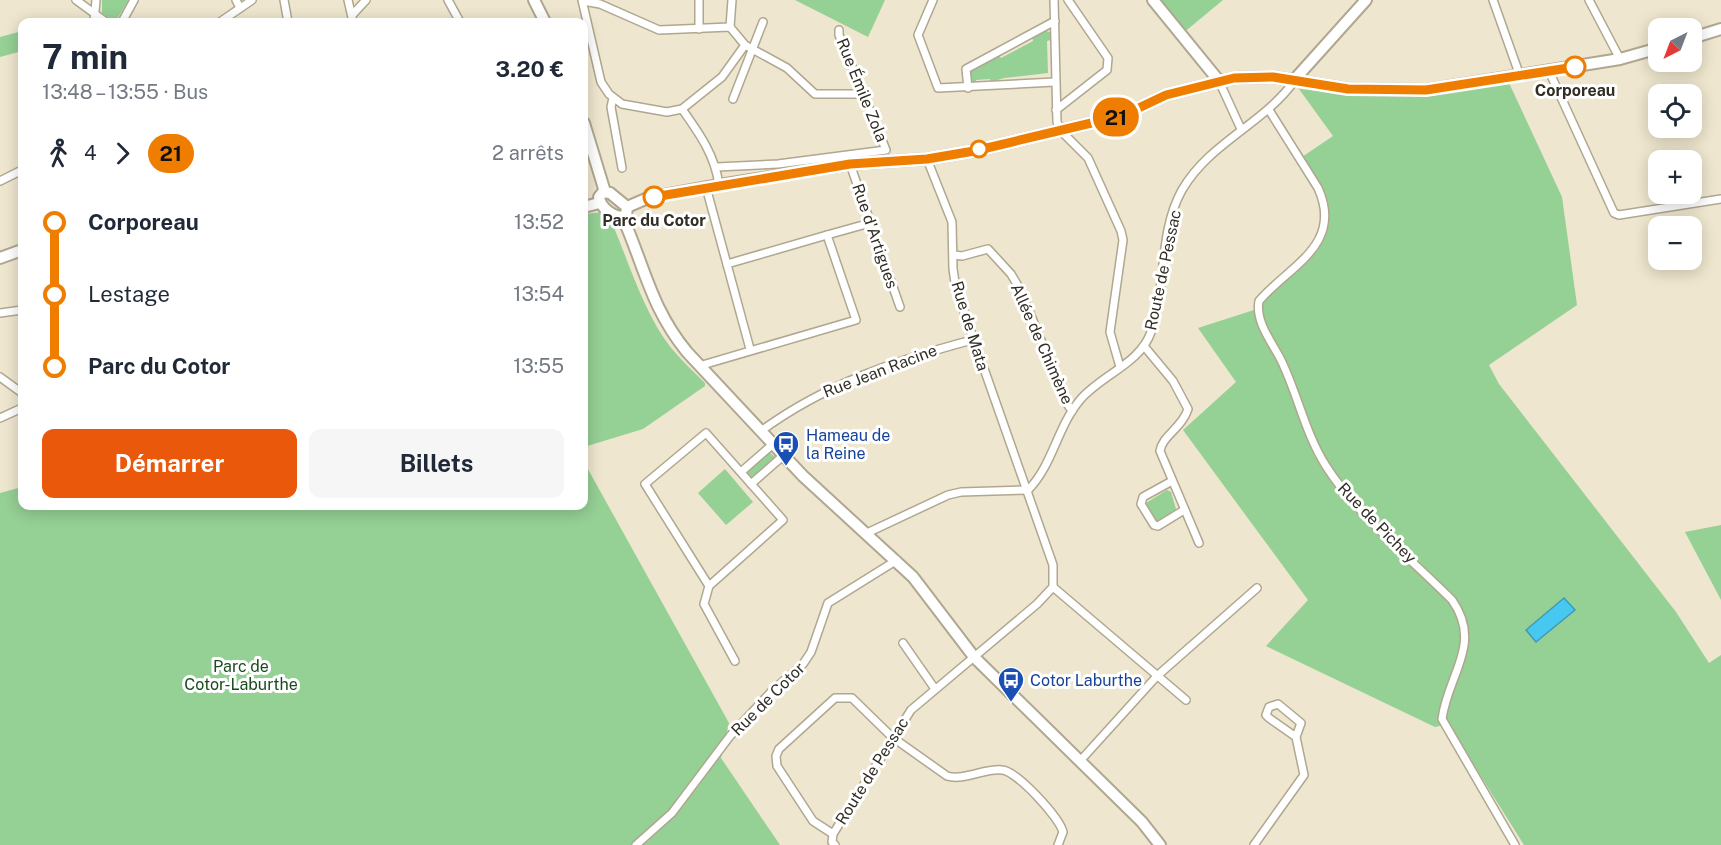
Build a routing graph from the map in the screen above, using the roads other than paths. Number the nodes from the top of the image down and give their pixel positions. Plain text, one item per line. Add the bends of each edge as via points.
1 (76, 0) edge
2 (96, 0) edge
3 (134, 0) edge
4 (236, 0) edge
5 (252, 0) edge
6 (284, 0) edge
7 (348, 0) edge
8 (366, 0) edge
9 (448, 0) edge
10 (534, 0) edge
11 (582, 0) edge
12 (699, 0) edge
13 (732, 0) edge
14 (933, 0) edge
15 (1054, 0) edge
16 (1068, 0) edge
17 (1153, 0) edge
18 (1366, 0) edge
19 (1493, 0) edge
20 (1589, 0) edge
21 (240, 8) junction
22 (94, 14) junction
23 (352, 14) junction
24 (94, 18) edge
25 (100, 18) edge
26 (125, 18) edge
27 (226, 18) edge
28 (287, 18) edge
29 (352, 18) edge
30 (458, 18) edge
31 (543, 18) edge
32 (586, 18) edge
33 (1055, 21) junction
34 (764, 22) dead end
35 (588, 26) edge
36 (730, 27) junction
37 (699, 29) junction
38 (1721, 29) edge
39 (839, 30) dead end
40 (1702, 35) edge
41 (745, 45) junction
42 (753, 49) junction
43 (1648, 51) edge
44 (1620, 59) junction
45 (1548, 71) junction
46 (1520, 76) junction
47 (1295, 79) junction
48 (1219, 81) junction
49 (1055, 82) junction
50 (968, 88) junction
51 (863, 94) junction
52 (613, 98) junction
53 (733, 99) dead end
54 (682, 109) junction
55 (1056, 110) junction
56 (1269, 110) junction
57 (1241, 129) junction
58 (1061, 131) junction
59 (588, 136) edge
60 (927, 159) junction
61 (850, 164) junction
62 (717, 167) junction
63 (622, 168) dead end
64 (18, 172) edge
65 (0, 182) edge
66 (719, 184) junction
67 (706, 187) junction
68 (605, 192) junction
69 (1721, 199) edge
70 (599, 203) junction
71 (588, 206) edge
72 (627, 207) junction
73 (623, 218) junction
74 (870, 223) junction
75 (827, 235) junction
76 (18, 251) edge
77 (954, 255) junction
78 (0, 258) edge
79 (727, 264) junction
80 (900, 307) dead end
81 (18, 311) edge
82 (0, 313) edge
83 (972, 340) junction
84 (1144, 346) junction
85 (750, 349) junction
86 (699, 366) junction
87 (1120, 367) junction
88 (0, 377) edge
89 (18, 390) edge
90 (18, 410) edge
91 (1072, 411) junction
92 (0, 417) edge
93 (761, 430) junction
94 (773, 444) junction
95 (784, 455) junction
96 (741, 472) junction
97 (1172, 481) junction
98 (751, 484) junction
99 (1028, 490) junction
100 (1184, 510) junction
101 (867, 533) junction
102 (1199, 543) dead end
103 (897, 560) junction
104 (709, 586) junction
105 (1053, 587) junction
106 (1257, 588) dead end
107 (903, 643) dead end
108 (974, 657) junction
109 (735, 662) dead end
110 (1157, 676) junction
111 (935, 689) junction
112 (1186, 700) dead end
113 (892, 737) junction
114 (1296, 738) junction
115 (1080, 761) junction
116 (1124, 805) junction
117 (833, 839) edge
118 (636, 845) edge
119 (1058, 845) edge
120 (1155, 845) edge
121 (1160, 845) edge
122 (1254, 845) edge
123 (1515, 845) edge

1 - 22 street
2 - 22 street
3 - 26 street
4 - 21 street
5 - 21 street
6 - 28 street
7 - 23 street
8 - 23 street
9 - 30 street
10 - 31 street
11 - 32 street
11 - 37 street via 600,3 659,30
12 - 37 street
13 - 36 street
14 - 50 street via 918,35 935,85 943,90
15 - 33 street
16 - 55 street via 1109,64 1107,70
17 - 48 street
18 - 47 street, Route de Pessac
19 - 46 street
20 - 44 street
21 - 27 street
22 - 24 street
22 - 25 street
23 - 29 street
33 - 49 street
33 - 50 street via 966,69
34 - 42 street
35 - 52 street via 601,82
36 - 37 street
36 - 41 street
38 - 40 street
39 - 51 street, Rue Émile Zola
41 - 42 street
41 - 54 street via 722,76
42 - 51 street via 787,68 814,94
42 - 53 street
43 - 44 street
44 - 45 street
45 - 46 street
45 - 69 street via 1614,213
46 - 47 street via 1426,90 1348,89
47 - 48 street
47 - 56 street, Route de Pessac
48 - 57 street
48 - 58 street via 1166,95 1126,114
49 - 50 street
49 - 55 street
51 - 62 street, Rue Émile Zola via 886,150 778,164
52 - 54 street via 622,104 666,112
52 - 63 street via 611,107
54 - 62 street
55 - 58 street
56 - 57 street, Route de Pessac
56 - 123 street, Rue de Pichey via 1318,188 1323,210 1322,232 1316,247 1259,301 1260,321 1282,362 1313,442 1341,490 1462,614 1465,646 1442,719
57 - 84 street, Route de Pessac via 1209,156 1184,186 1169,229 1154,325
58 - 60 street
58 - 87 street via 1088,158 1123,236 1110,332
59 - 68 street
60 - 61 street
60 - 77 street, Rue de Mata via 950,215
61 - 66 street
61 - 74 street, Rue d'Artigues
62 - 66 street
64 - 65 street
66 - 67 street
67 - 72 street via 648,198
67 - 79 street
68 - 70 street
68 - 72 street
70 - 71 street
70 - 73 street
72 - 73 street
73 - 86 street via 658,310
74 - 75 street
74 - 80 street, Rue d'Artigues
75 - 79 street
75 - 85 street via 856,320
76 - 78 street
77 - 83 street, Rue de Mata via 957,289
77 - 91 street, Allée de Chimène via 987,249 1011,274
79 - 85 street
81 - 82 street
83 - 93 street, Rue Jean Racine via 859,376 817,395
83 - 99 street, Rue de Mata
84 - 87 street, Route de Pessac
84 - 97 street via 1173,381 1188,409 1184,422 1160,446
85 - 86 street
86 - 93 street
87 - 91 street, Route de Pessac via 1096,384
88 - 89 street
90 - 92 street
91 - 99 street, Route de Pessac via 1038,480
93 - 94 street
94 - 95 street
94 - 96 street
95 - 98 street
95 - 101 street
96 - 98 street
96 - 104 street via 706,433 645,484
97 - 100 street
97 - 100 street via 1143,497 1141,504 1158,526
98 - 104 street via 783,520
99 - 101 street via 955,493
99 - 105 street via 1053,565
100 - 102 street
101 - 103 street
103 - 108 street
103 - 118 street, Rue de Cotor via 828,603 803,664 730,736 672,813
104 - 109 street via 704,604
105 - 108 street, Route de Pessac
105 - 110 street
106 - 110 street
107 - 111 street
108 - 111 street, Route de Pessac
108 - 115 street
110 - 112 street
110 - 115 street
111 - 113 street, Route de Pessac via 911,710
113 - 117 street, Route de Pessac
113 - 117 street via 852,698 840,696 778,751 776,764 813,821
113 - 119 street via 952,777 992,770 1014,773 1058,821 1063,832
114 - 114 street via 1266,715 1269,707 1278,704 1299,720
114 - 122 street via 1304,775
115 - 116 street
116 - 120 street
116 - 121 street

